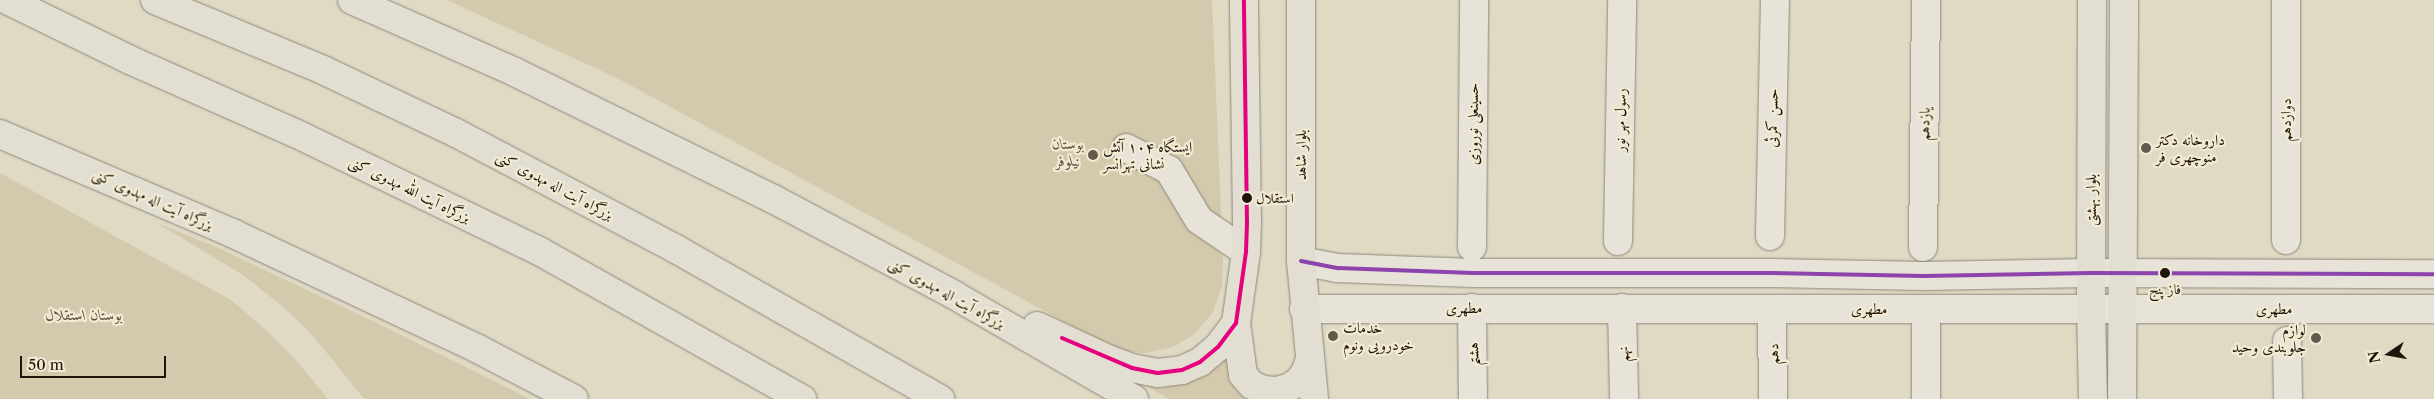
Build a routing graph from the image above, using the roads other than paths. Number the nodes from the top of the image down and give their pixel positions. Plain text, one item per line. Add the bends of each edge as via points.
1 (7, 0) edge
2 (155, 0) edge
3 (352, 0) edge
4 (1244, 0) edge
5 (1301, 0) edge
6 (1474, 0) edge
7 (1622, 0) edge
8 (1774, 0) edge
9 (1926, 0) edge
10 (2092, 0) edge
11 (2124, 0) edge
12 (2286, 0) edge
13 (0, 134) edge
14 (1126, 148) dead end
15 (1770, 236) dead end
16 (2286, 240) dead end
17 (1618, 241) dead end
18 (1472, 247) dead end
19 (1923, 247) dead end
20 (1246, 252) junction
21 (1301, 261) junction
22 (1360, 270) junction
23 (2091, 273) junction
24 (2122, 273) junction
25 (2434, 274) edge
26 (954, 295) junction
27 (1472, 308) junction
28 (1622, 308) junction
29 (1304, 309) junction
30 (1361, 309) junction
31 (1772, 309) junction
32 (1926, 309) junction
33 (2091, 309) junction
34 (2122, 309) junction
35 (2434, 309) edge
36 (1236, 323) junction
37 (2287, 341) dead end
38 (1310, 359) junction
39 (574, 399) edge
40 (802, 399) edge
41 (940, 399) edge
42 (1134, 399) edge
43 (1314, 399) edge
44 (1474, 399) edge
45 (1624, 399) edge
46 (1773, 399) edge
47 (1926, 399) edge
48 (2093, 399) edge
49 (2122, 399) edge
50 (2288, 399) edge

1 - 40 main road, بزرگراه آیت الله مهدوی کنی via 130,60 295,133 541,252
2 - 41 main road, بزرگراه آیت اله مهدوی کنی via 323,70 456,133 676,248
3 - 26 main road, بزرگراه آیت اله مهدوی کنی via 515,72 773,199
4 - 20 main road
5 - 21 main road, بلوار شاهد
6 - 18 street, حسینعلی نوروزی
7 - 17 street, رسول مهر نور
8 - 15 street, حسن کمرئی
9 - 19 street, یازدهم
10 - 23 main road, بلوار بهشتی
11 - 24 main road, بلوار بهشتی
12 - 16 street, دوازدهم
13 - 39 main road, بزرگراه آیت اله مهدوی کنی via 234,234 478,349
14 - 20 street via 1169,170 1199,220
20 - 36 main road
21 - 22 street
21 - 29 main road, بلوار شاهد
22 - 23 street via 1924,276
22 - 30 street
23 - 24 street
23 - 33 main road, بلوار بهشتی
24 - 25 street
24 - 34 main road, بلوار بهشتی
26 - 36 main road via 1034,325 1110,360 1158,373 1182,370 1200,362 1218,347
26 - 42 main road, بزرگراه آیت اله مهدوی کنی
27 - 28 street, مطهری
27 - 30 street, مطهری
27 - 44 street, هشتم
28 - 31 street, مطهری
28 - 45 street, نهم
29 - 30 street, مطهری
29 - 38 main road, بلوار شاهد
31 - 32 street, مطهری
31 - 46 street, دهم
32 - 33 street, مطهری
32 - 47 street
33 - 34 street, مطهری
33 - 48 main road, بلوار بهشتی
34 - 35 street, مطهری
34 - 49 main road, بلوار بهشتی
36 - 38 main road via 1244,375 1252,385 1263,390 1288,388 1306,371
37 - 50 street
38 - 43 main road, بلوار شاهد

